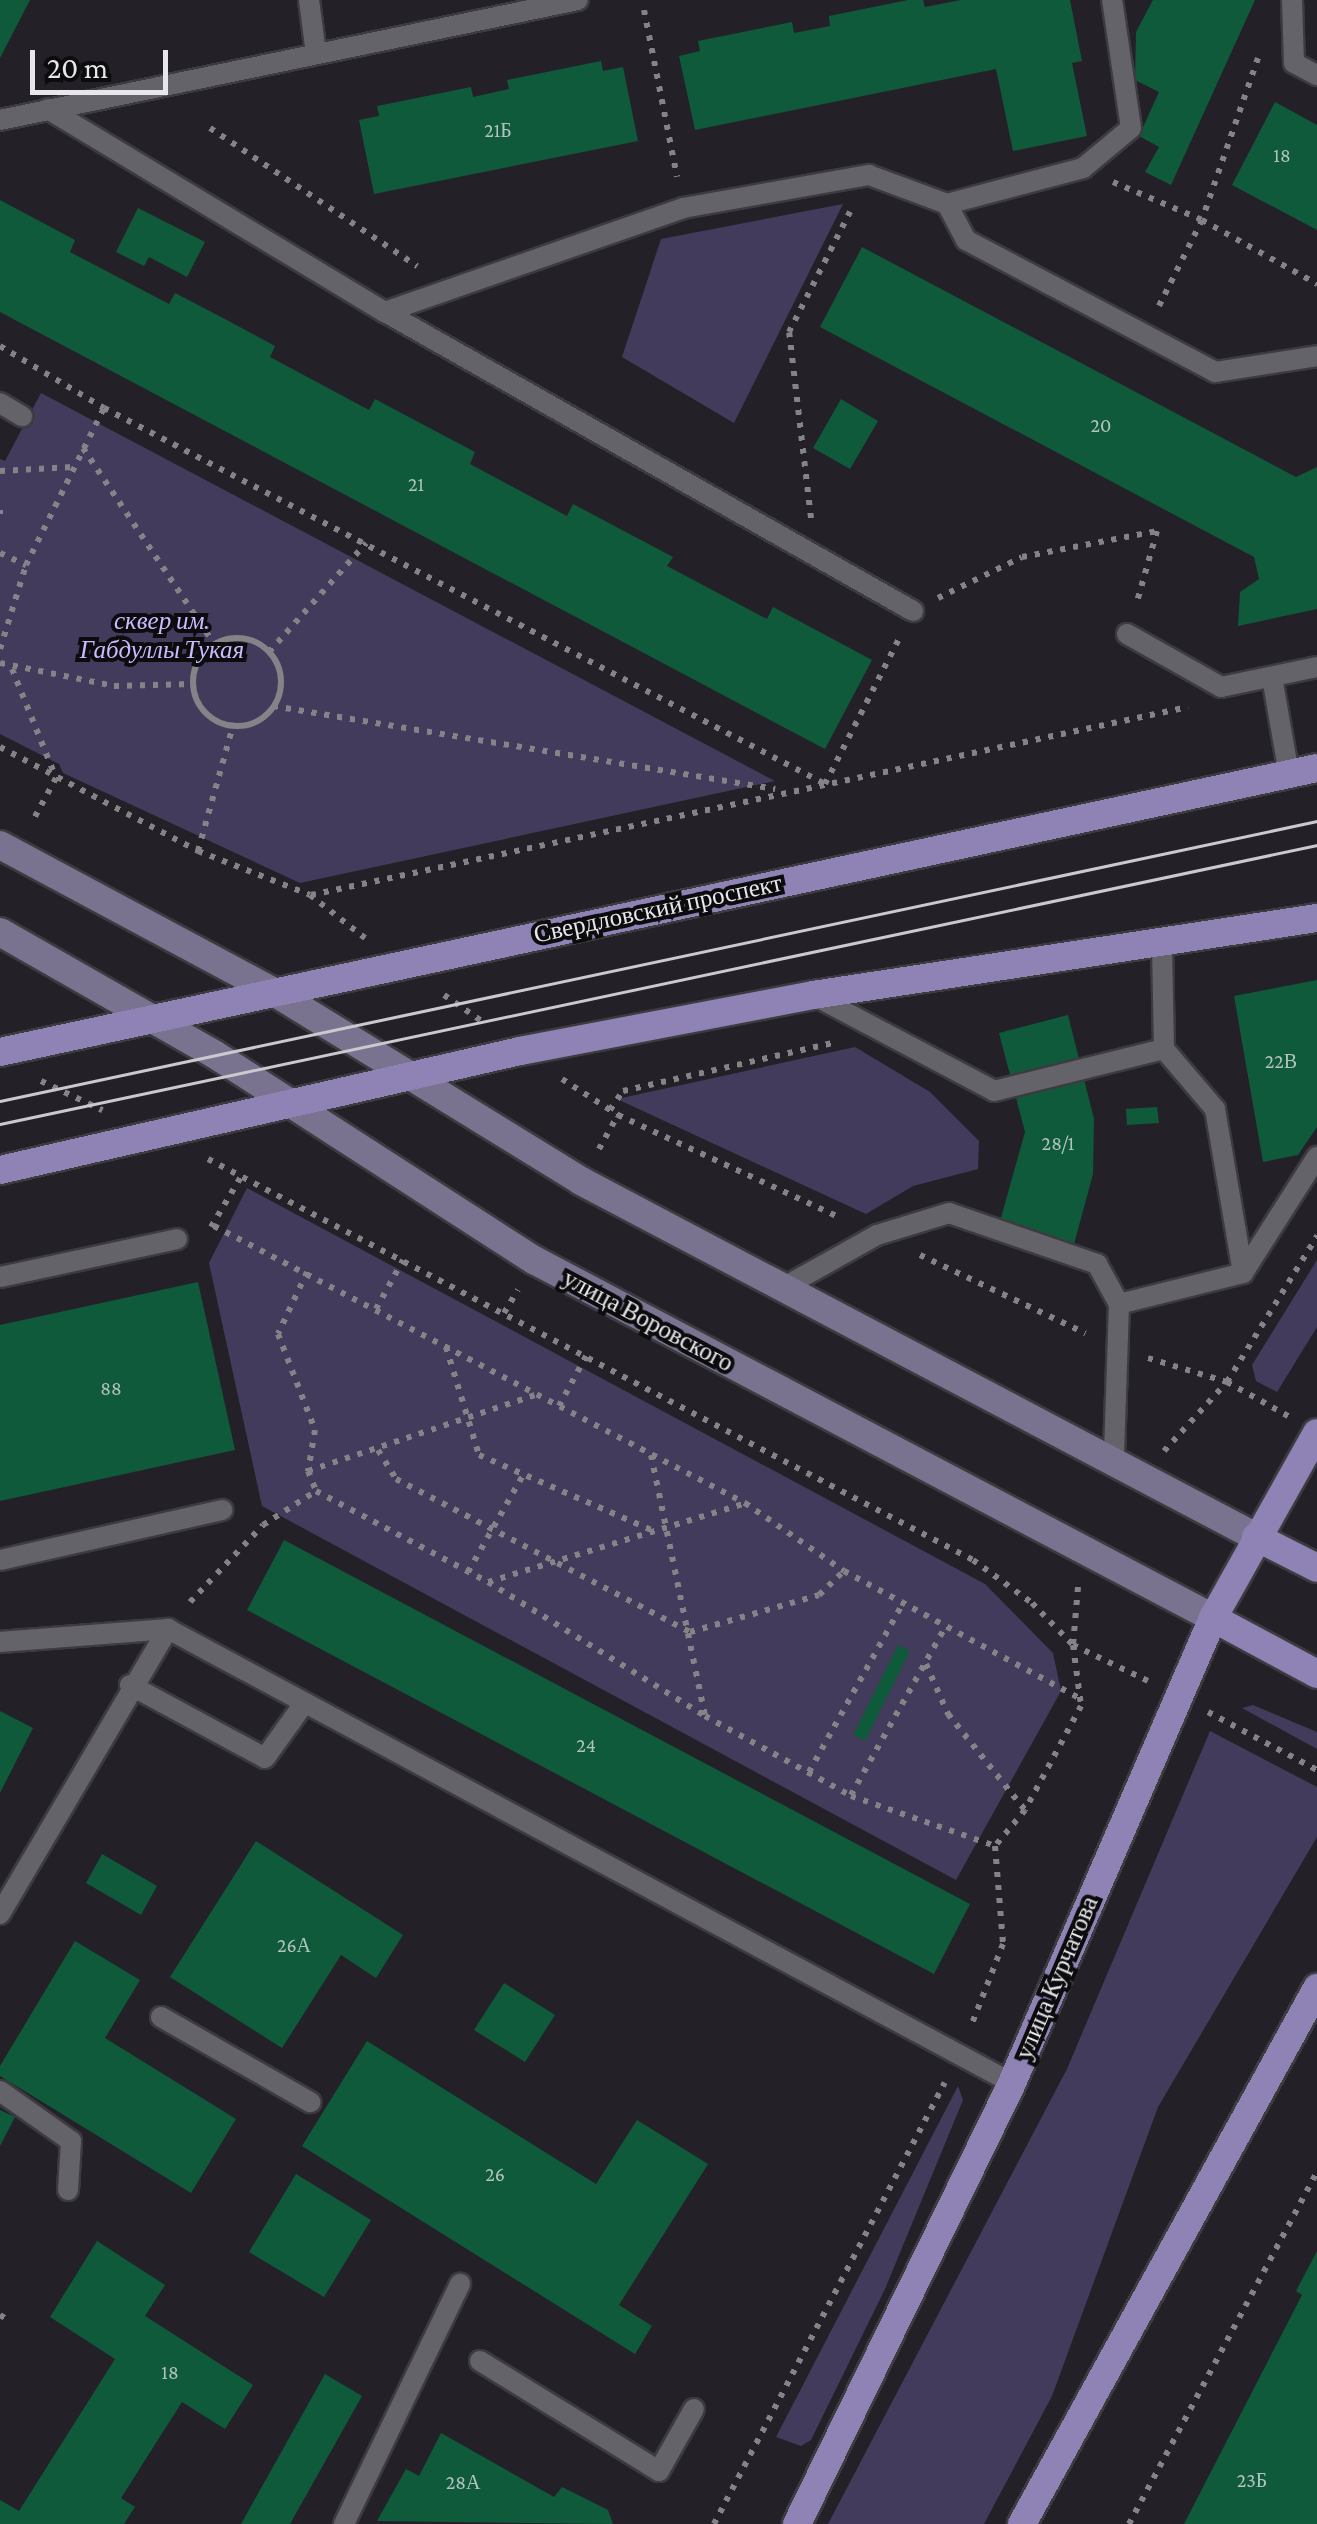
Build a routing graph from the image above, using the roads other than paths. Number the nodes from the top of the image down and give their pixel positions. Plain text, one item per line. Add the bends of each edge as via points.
1 (309, 0) edge
2 (578, 0) edge
3 (1112, 0) edge
4 (1292, 0) edge
5 (316, 54) junction
6 (1317, 75) edge
7 (48, 110) junction
8 (0, 120) edge
9 (946, 204) junction
10 (385, 312) junction
11 (1317, 356) edge
12 (0, 403) edge
13 (22, 416) dead end
14 (913, 611) road end
15 (1127, 634) road end
16 (1317, 666) edge
17 (1272, 677) junction
18 (1317, 768) edge
19 (1288, 774) junction
20 (0, 845) edge
21 (1317, 918) edge
22 (0, 932) edge
23 (1162, 946) junction
24 (274, 992) junction
25 (813, 996) junction
26 (153, 1020) junction
27 (1164, 1049) junction
28 (0, 1052) edge
29 (406, 1076) junction
30 (292, 1104) junction
31 (1317, 1157) edge
32 (0, 1170) edge
33 (177, 1239) dead end
34 (1243, 1273) junction
35 (0, 1277) edge
36 (786, 1286) junction
37 (1119, 1304) junction
38 (1310, 1429) edge
39 (1114, 1457) junction
40 (222, 1510) dead end
41 (1256, 1536) junction
42 (0, 1560) edge
43 (1317, 1568) edge
44 (1213, 1618) junction
45 (168, 1629) junction
46 (0, 1642) edge
47 (1317, 1674) edge
48 (130, 1685) junction
49 (303, 1705) junction
50 (0, 1914) edge
51 (1317, 1988) edge
52 (161, 2016) dead end
53 (1012, 2083) junction
54 (0, 2091) edge
55 (310, 2102) dead end
56 (68, 2190) dead end
57 (460, 2284) dead end
58 (480, 2361) dead end
59 (694, 2409) dead end
60 (344, 2524) edge
61 (797, 2524) edge
62 (1022, 2524) edge

1 - 5 lane
2 - 5 lane
3 - 9 lane via 1131,128 1083,168
4 - 6 lane via 1294,63
5 - 7 lane
7 - 8 lane
7 - 10 lane
9 - 10 lane via 869,175 684,208
9 - 11 lane via 966,240 1215,372
10 - 14 lane
12 - 13 lane
15 - 17 lane via 1222,687
16 - 17 lane
17 - 19 lane
18 - 19 main road, Свердловский проспект
19 - 24 main road, Свердловский проспект
20 - 24 main road
21 - 23 main road
22 - 26 main road, улица Воровского
23 - 25 main road
23 - 27 lane
24 - 26 main road, Свердловский проспект
24 - 29 main road
25 - 27 lane via 994,1091
25 - 29 main road
26 - 28 main road, Свердловский проспект
26 - 30 main road, улица Воровского
27 - 34 lane via 1215,1109
29 - 30 main road
29 - 36 main road via 580,1181
30 - 32 main road
30 - 44 main road, улица Воровского via 534,1260
31 - 34 lane
33 - 35 lane
34 - 37 lane
36 - 37 lane via 877,1235 949,1213 1097,1264
36 - 39 main road
37 - 39 lane
38 - 41 main road, улица Курчатова
39 - 41 main road
40 - 42 lane
41 - 43 main road
41 - 44 main road, улица Курчатова
44 - 47 main road, улица Воровского
44 - 53 main road, улица Курчатова
45 - 46 lane
45 - 48 lane
45 - 49 lane
48 - 49 lane via 265,1758
48 - 50 lane
49 - 53 lane
51 - 62 main road
52 - 55 lane
53 - 61 main road, улица Курчатова
54 - 56 lane via 72,2142
57 - 60 lane
58 - 59 lane via 659,2472

